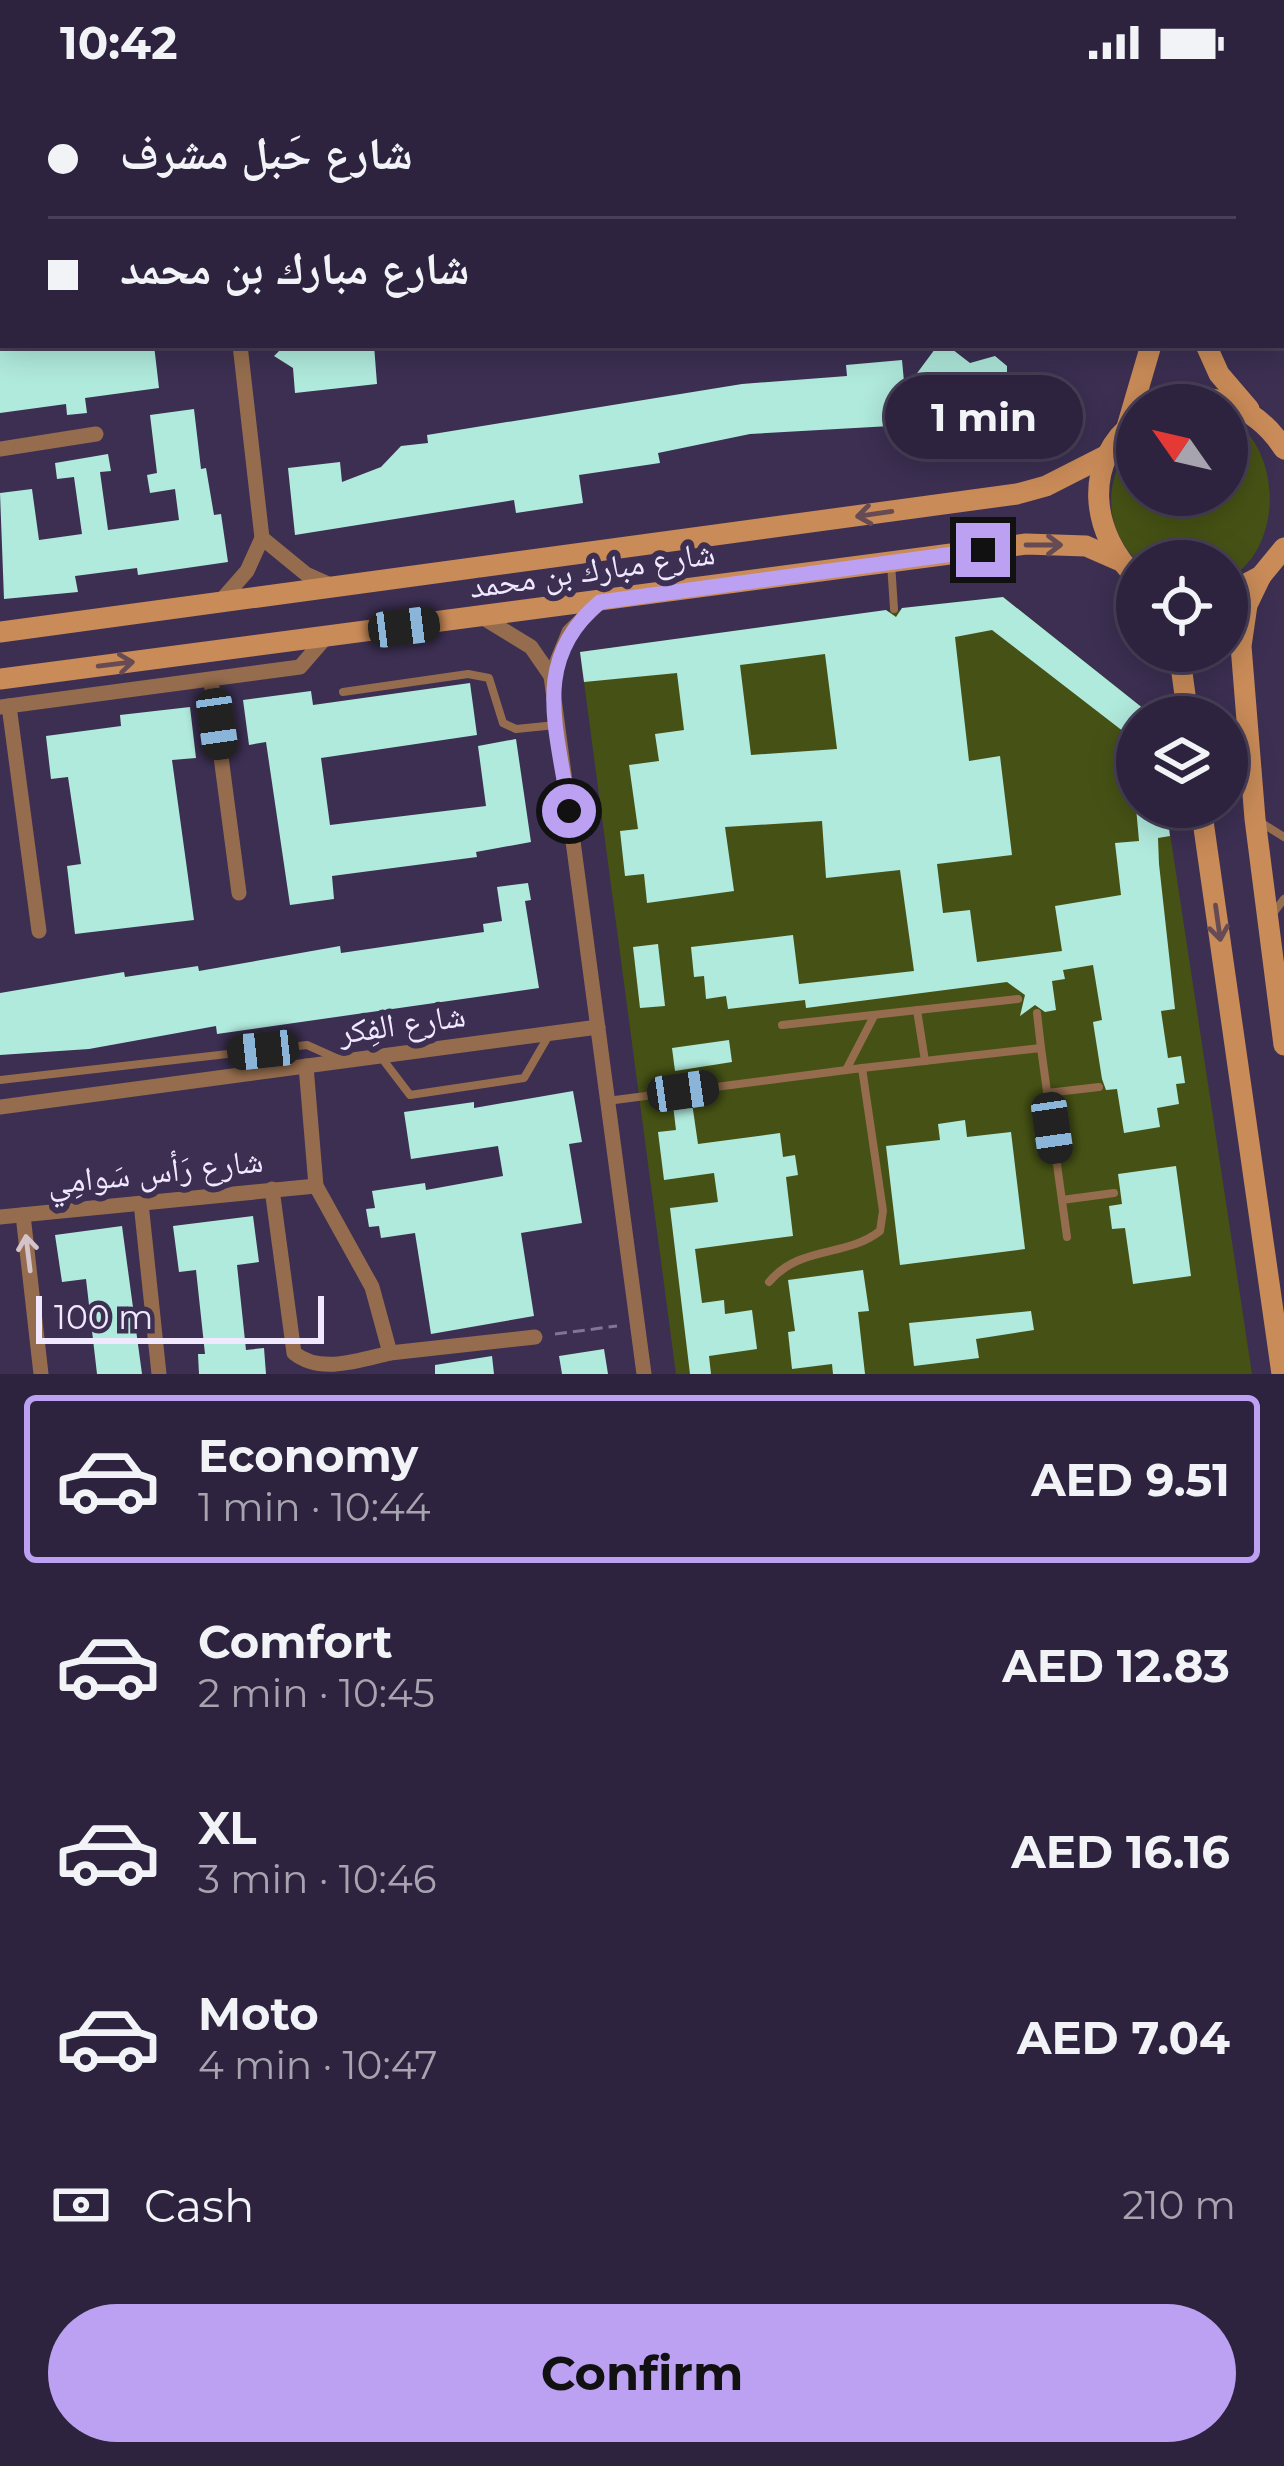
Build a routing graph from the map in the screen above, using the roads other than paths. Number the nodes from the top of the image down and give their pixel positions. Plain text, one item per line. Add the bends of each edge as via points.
1 (240, 348) edge
2 (1150, 348) edge
3 (1207, 348) edge
4 (1142, 384) edge
5 (1248, 412) edge
6 (1253, 414) junction
7 (96, 434) dead end
8 (1280, 438) edge
9 (1116, 443) edge
10 (0, 449) edge
11 (1107, 455) junction
12 (262, 538) junction
13 (1283, 550) edge
14 (1116, 555) edge
15 (1116, 559) edge
16 (891, 562) junction
17 (1261, 576) junction
18 (1248, 582) edge
19 (339, 588) junction
20 (600, 602) junction
21 (219, 604) junction
22 (894, 609) dead end
23 (482, 617) junction
24 (0, 632) edge
25 (327, 636) junction
26 (551, 676) junction
27 (0, 679) edge
28 (211, 681) junction
29 (343, 692) dead end
30 (4, 707) edge
31 (558, 725) junction
32 (1255, 819) junction
33 (1204, 828) edge
34 (1284, 837) edge
35 (239, 893) dead end
36 (1284, 899) edge
37 (1267, 922) junction
38 (39, 931) dead end
39 (1018, 999) dead end
40 (917, 1010) junction
41 (1037, 1013) dead end
42 (874, 1014) junction
43 (782, 1025) dead end
44 (598, 1027) junction
45 (550, 1033) junction
46 (1284, 1045) edge
47 (1041, 1048) junction
48 (380, 1056) junction
49 (343, 1061) junction
50 (925, 1061) junction
51 (305, 1066) junction
52 (862, 1068) junction
53 (846, 1070) junction
54 (0, 1080) edge
55 (1099, 1087) dead end
56 (1047, 1093) junction
57 (607, 1101) junction
58 (0, 1107) edge
59 (316, 1186) junction
60 (272, 1189) junction
61 (1114, 1193) dead end
62 (1062, 1200) junction
63 (141, 1203) junction
64 (23, 1215) junction
65 (0, 1217) edge
66 (1067, 1237) dead end
67 (769, 1282) dead end
68 (535, 1337) road end
69 (389, 1353) junction
70 (41, 1374) edge
71 (159, 1374) edge
72 (644, 1374) edge
73 (1282, 1374) edge

1 - 12 street
2 - 4 main road
3 - 6 main road
5 - 6 main road
6 - 8 main road
7 - 10 street
9 - 11 main road
11 - 14 main road via 1098,509
11 -> 19 main road, شارع مبارك بن محمد via 1017,494
12 - 19 street via 306,574
12 - 21 street
13 - 17 main road
16 -> 15 main road, شارع مبارك بن محمد via 1054,543
16 - 20 main road, شارع مبارك بن محمد
16 - 22 lane
17 - 18 main road
17 - 32 main road via 1241,646
19 - 21 main road, شارع مبارك بن محمد
20 - 23 main road, شارع مبارك بن محمد
20 - 26 street via 569,632
21 - 24 main road, شارع مبارك بن محمد
23 - 25 main road, شارع مبارك بن محمد
23 - 26 street via 532,647
27 -> 25 main road, شارع مبارك بن محمد
25 - 28 street via 300,667
26 - 31 street
28 - 30 street
28 - 35 street
29 - 31 lane via 468,674 489,678 503,723
30 - 38 street
31 - 44 street
32 - 34 lane
32 - 37 main road
33 -> 73 main road
36 - 37 lane
37 - 46 main road
39 - 40 lane
40 - 42 lane
40 - 50 lane
41 - 47 lane
42 - 43 lane
42 - 53 lane
44 - 45 street, شارع الفِكر
44 - 57 street
45 - 48 street, شارع الفِكر
45 - 48 lane via 524,1078 410,1095
47 - 50 lane
47 - 56 lane
48 - 49 street, شارع الفِكر
49 - 51 street, شارع الفِكر
49 - 54 lane via 307,1046
50 - 52 lane
51 - 58 street, شارع الفِكر
51 - 59 street
52 - 53 lane
52 - 67 lane via 880,1231 863,1244 785,1263
53 - 57 lane
55 - 56 lane
56 - 62 lane
57 - 72 street
59 - 60 street, شارع رَأس سَوامِي
59 - 69 street via 371,1287
60 - 63 street, شارع رَأس سَوامِي
60 - 69 street via 294,1353 322,1369
61 - 62 lane
62 - 66 lane
63 - 64 street, شارع رَأس سَوامِي
63 - 71 street
64 - 65 street, شارع رَأس سَوامِي
70 -> 64 street
68 - 69 street

